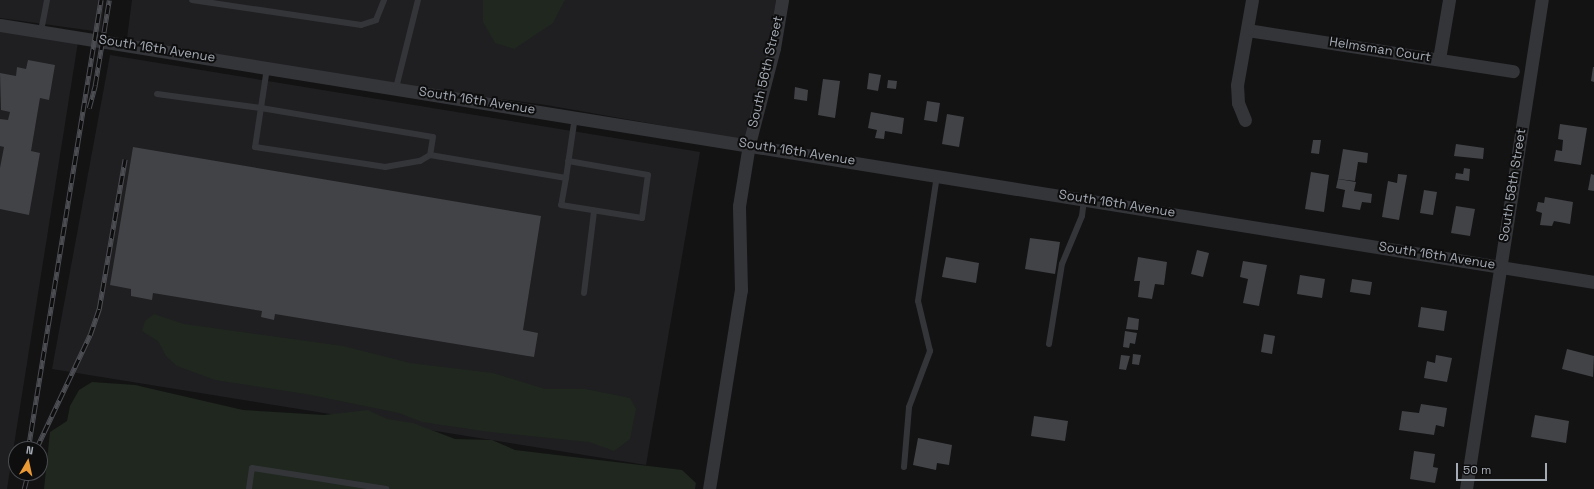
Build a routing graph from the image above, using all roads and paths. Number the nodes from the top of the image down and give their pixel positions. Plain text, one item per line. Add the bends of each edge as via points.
1 (47, 0) edge
2 (192, 0) edge
3 (384, 0) edge
4 (418, 0) edge
5 (782, 0) edge
6 (1252, 0) edge
7 (1449, 0) edge
8 (1542, 0) edge
9 (0, 25) edge
10 (1247, 30) junction
11 (41, 31) junction
12 (1439, 59) junction
13 (267, 67) junction
14 (1513, 71) dead end
15 (396, 88) junction
16 (157, 94) dead end
17 (261, 108) junction
18 (575, 116) junction
19 (1245, 120) dead end
20 (749, 144) junction
21 (430, 155) junction
22 (568, 161) junction
23 (937, 175) junction
24 (566, 178) junction
25 (1084, 199) junction
26 (594, 211) junction
27 (1501, 267) junction
28 (1594, 282) edge
29 (584, 293) dead end
30 (1049, 344) dead end
31 (904, 467) dead end
32 (249, 489) edge
33 (386, 489) edge
34 (709, 489) edge
35 (1466, 489) edge

1 - 11 lane
2 - 3 lane via 361,25 376,20
4 - 15 lane
5 - 20 street, South 56th Street via 774,48
6 - 10 street
7 - 12 street
8 - 27 street, South 58th Street
9 - 11 street, South 16th Avenue
10 - 12 street, Helmsman Court
10 - 19 street via 1237,85 1238,103
11 - 13 street, South 16th Avenue
12 - 14 street, Helmsman Court
13 - 15 street, South 16th Avenue
13 - 17 lane
15 - 18 street, South 16th Avenue
16 - 17 lane
17 - 21 lane via 433,137
17 - 21 lane via 255,147 385,166 420,161
18 - 20 street, South 16th Avenue
18 - 22 lane
20 - 23 street, South 16th Avenue
20 - 34 street, South 56th Street via 739,206 741,290
21 - 24 lane
22 - 24 lane
22 - 26 lane via 648,174 642,218
23 - 25 street, South 16th Avenue
23 - 31 lane via 918,301 930,351 909,407
24 - 26 lane via 561,205
25 - 27 street, South 16th Avenue
25 - 30 lane via 1082,216 1062,264
26 - 29 lane
27 - 28 street, South 16th Avenue
27 - 35 street, South 58th Street
32 - 33 lane via 252,468

